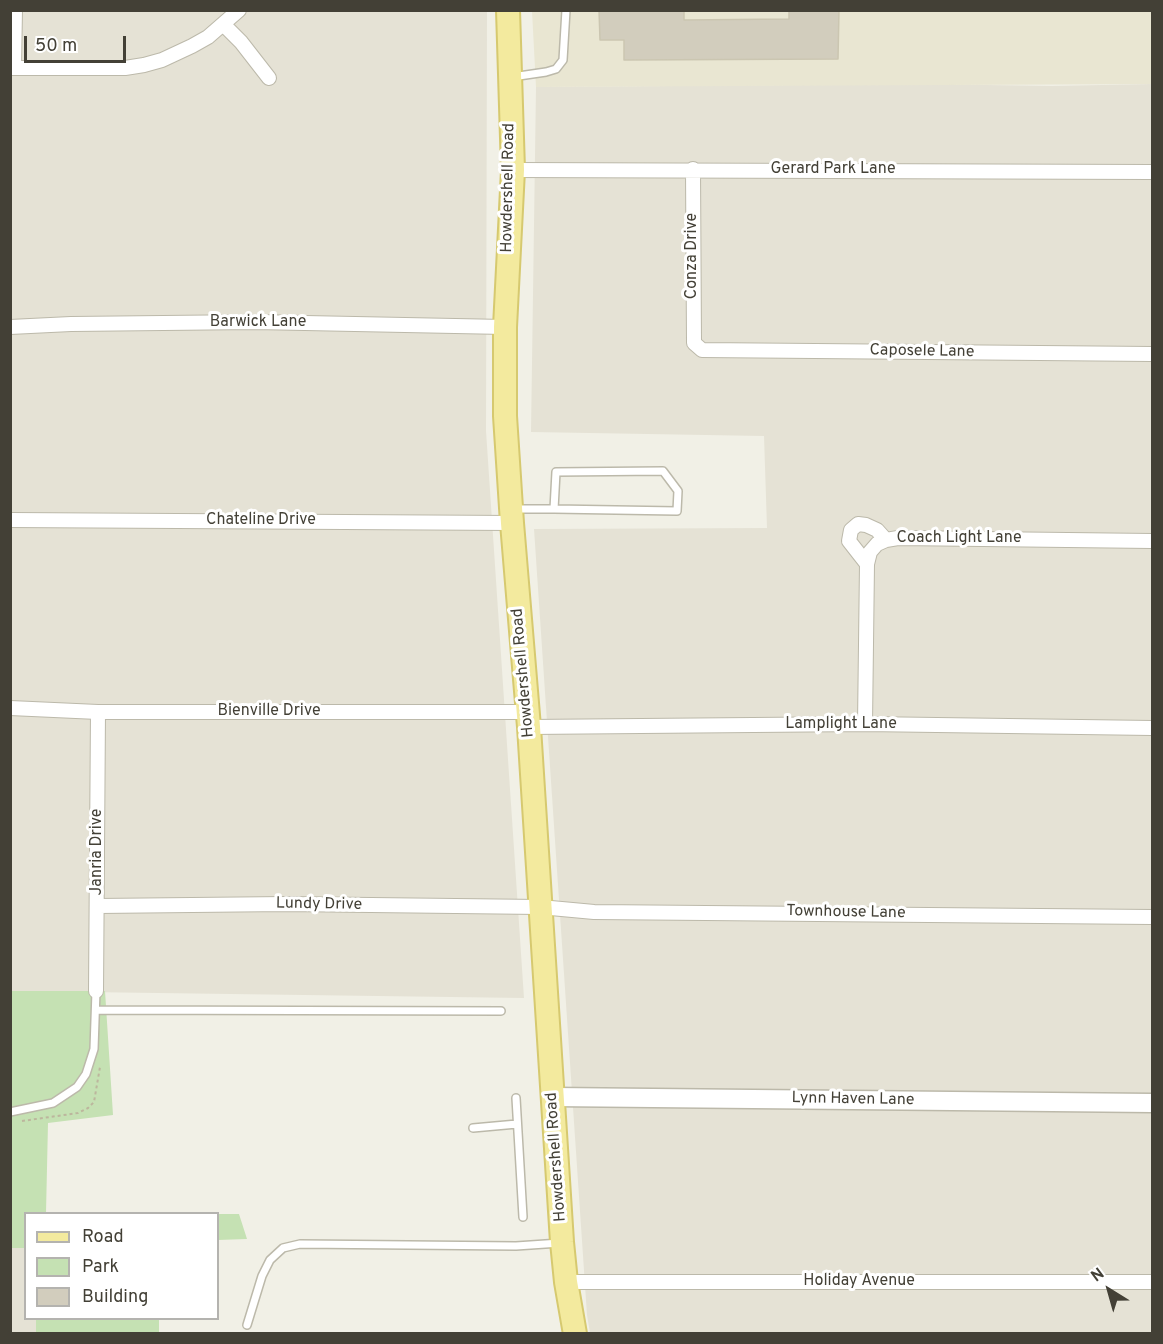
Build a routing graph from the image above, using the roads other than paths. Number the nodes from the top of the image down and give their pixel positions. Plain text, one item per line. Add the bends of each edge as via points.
1 (15, 10) edge
2 (239, 10) edge
3 (508, 10) edge
4 (566, 10) edge
5 (223, 24) junction
6 (12, 68) edge
7 (510, 77) junction
8 (269, 78) dead end
9 (513, 170) junction
10 (693, 170) junction
11 (1152, 172) edge
12 (10, 327) edge
13 (505, 327) junction
14 (694, 343) joint
15 (1152, 354) edge
16 (554, 509) junction
17 (511, 516) junction
18 (10, 520) edge
19 (886, 540) junction
20 (1152, 542) edge
21 (867, 564) junction
22 (10, 708) edge
23 (98, 712) junction
24 (528, 720) junction
25 (865, 724) junction
26 (1152, 728) edge
27 (98, 906) junction
28 (540, 907) junction
29 (1152, 917) edge
30 (96, 992) joint
31 (96, 1010) junction
32 (501, 1011) dead end
33 (553, 1097) junction
34 (516, 1098) dead end
35 (1152, 1103) edge
36 (10, 1112) edge
37 (517, 1124) junction
38 (473, 1128) dead end
39 (523, 1217) dead end
40 (562, 1242) junction
41 (566, 1282) junction
42 (1152, 1282) edge
43 (248, 1324) dead end
44 (575, 1334) edge

1 - 6 street
2 - 5 street
3 - 7 main road, Howdershell Road
4 - 7 lane via 563,60 546,72
5 - 6 street via 177,54 125,68
5 - 8 street
7 - 9 main road, Howdershell Road
9 - 10 street, Gerard Park Lane
9 - 13 main road, Howdershell Road
10 - 11 street, Gerard Park Lane
10 - 14 street, Conza Drive
12 - 13 street, Barwick Lane via 255,322
13 - 17 main road, Howdershell Road
14 - 15 street, Caposele Lane via 702,350
16 - 16 lane via 677,511 678,491 663,471 556,472
16 - 17 lane
17 - 18 street, Chateline Drive
17 - 24 main road, Howdershell Road
19 - 20 street, Coach Light Lane
19 - 21 street, Coach Light Lane via 870,552
19 - 21 street via 866,525 858,524 852,530 849,542
21 - 25 street
22 - 23 street, Bienville Drive
23 - 24 street, Bienville Drive
23 - 27 street, Janria Drive
24 - 25 street, Lamplight Lane
24 - 28 main road, Howdershell Road
25 - 26 street, Lamplight Lane
27 - 28 street, Lundy Drive
27 - 30 street, Janria Drive
28 - 29 street, Townhouse Lane via 594,912
28 - 33 main road, Howdershell Road
30 - 31 lane
31 - 32 lane
31 - 36 lane via 94,1049 86,1074 76,1087 53,1102
33 - 35 street, Lynn Haven Lane
33 - 40 main road, Howdershell Road
34 - 37 lane
37 - 38 lane
37 - 39 lane
40 - 41 main road, Howdershell Road
40 - 43 lane via 516,1246 300,1244 283,1248 270,1260 262,1276
41 - 42 street, Holiday Avenue
41 - 44 main road, Howdershell Road

